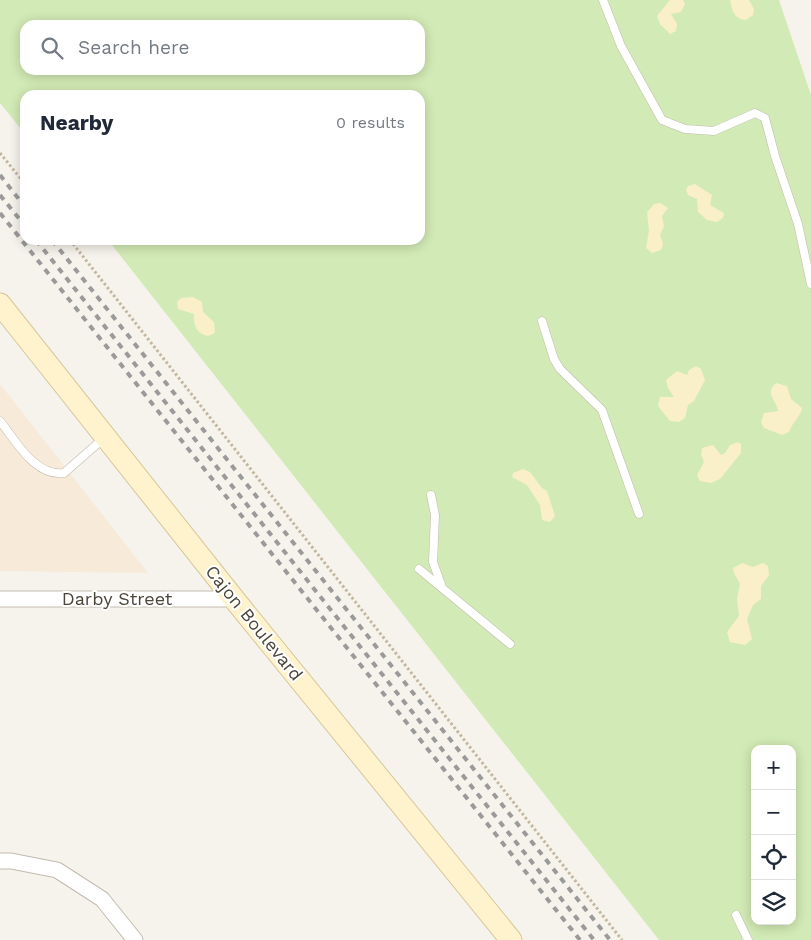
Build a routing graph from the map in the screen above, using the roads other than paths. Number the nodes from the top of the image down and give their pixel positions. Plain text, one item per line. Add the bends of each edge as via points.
1 (603, 0) edge
2 (811, 284) edge
3 (0, 304) edge
4 (542, 321) dead end
5 (0, 421) edge
6 (105, 436) junction
7 (431, 495) dead end
8 (639, 514) dead end
9 (418, 569) dead end
10 (443, 589) junction
11 (0, 598) edge
12 (234, 598) junction
13 (510, 644) dead end
14 (0, 861) edge
15 (736, 915) dead end
16 (135, 940) edge
17 (511, 940) edge
18 (748, 940) edge

1 - 2 lane via 621,46 662,120 685,128 714,131 755,113 765,118 774,156 798,224
3 - 6 main road, Cajon Boulevard
4 - 8 lane via 560,369 602,410
5 - 6 lane via 31,460 51,473 64,473
6 - 12 main road, Cajon Boulevard
7 - 10 lane via 435,515 434,562
9 - 10 lane
10 - 13 lane
11 - 12 street, Darby Street
12 - 17 main road, Cajon Boulevard
14 - 16 street via 57,870 102,899
15 - 18 lane

